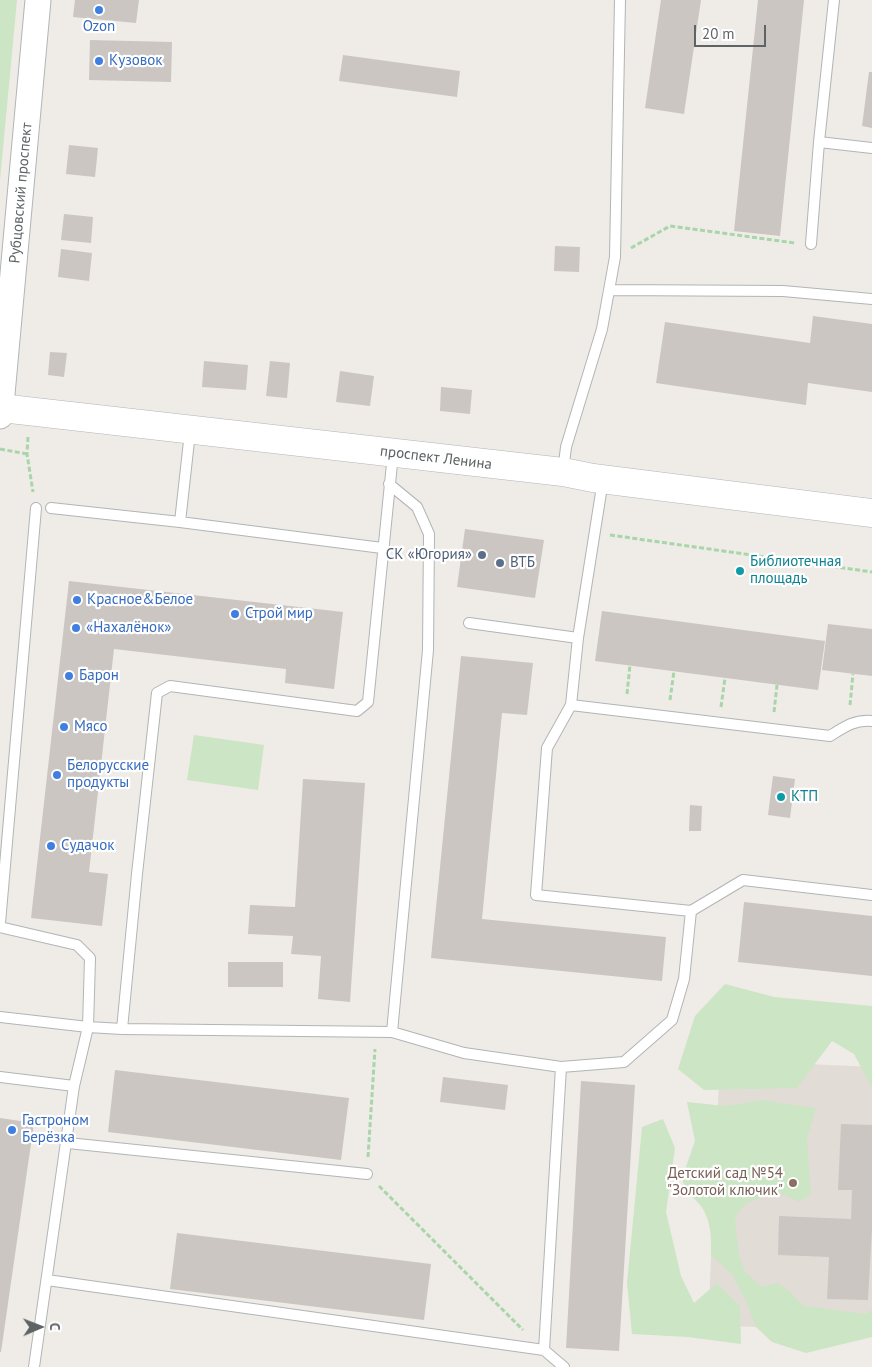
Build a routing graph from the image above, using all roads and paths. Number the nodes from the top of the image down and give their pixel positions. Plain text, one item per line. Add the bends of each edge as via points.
1 (38, 0) edge
2 (620, 0) edge
3 (834, 0) edge
4 (819, 142) junction
5 (872, 148) edge
6 (811, 244) joint
7 (615, 257) junction
8 (610, 290) junction
9 (872, 299) edge
10 (0, 411) edge
11 (190, 430) junction
12 (0, 449) edge
13 (393, 453) junction
14 (27, 454) dead end
15 (563, 472) junction
16 (603, 479) junction
17 (389, 484) junction
18 (36, 508) dead end
19 (51, 508) dead end
20 (872, 512) edge
21 (180, 522) junction
22 (594, 533) junction
23 (382, 548) junction
24 (872, 572) edge
25 (469, 623) dead end
26 (578, 638) junction
27 (630, 665) dead end
28 (674, 671) dead end
29 (853, 674) dead end
30 (724, 678) dead end
31 (778, 685) dead end
32 (571, 705) junction
33 (624, 711) junction
34 (668, 716) junction
35 (872, 721) edge
36 (719, 722) junction
37 (849, 723) junction
38 (771, 729) junction
39 (872, 895) edge
40 (691, 911) junction
41 (0, 925) edge
42 (0, 1017) edge
43 (88, 1028) junction
44 (122, 1029) junction
45 (377, 1030) junction
46 (392, 1032) junction
47 (561, 1067) junction
48 (0, 1077) edge
49 (74, 1086) junction
50 (68, 1143) junction
51 (367, 1174) junction
52 (47, 1280) junction
53 (544, 1350) junction
54 (34, 1367) edge
55 (564, 1367) edge

1 - 10 street, Рубцовский проспект
2 - 7 lane
3 - 4 lane
4 - 5 lane
4 - 6 lane
6 - 7 path via 670,226
7 - 8 lane
8 - 9 lane via 774,291
8 - 15 lane via 602,329 566,447
10 - 11 main road, проспект Ленина
11 - 13 main road, проспект Ленина
11 - 21 lane
12 - 14 path
13 - 15 main road, проспект Ленина
13 - 17 lane
15 - 16 main road, проспект Ленина
16 - 20 main road, проспект Ленина
16 - 22 lane
17 - 23 lane
17 - 46 lane via 417,507 429,534 430,593 427,659
18 - 41 lane
19 - 21 lane
21 - 23 lane
22 - 24 path
22 - 26 lane
23 - 44 lane via 368,702 357,711 170,686 157,693
25 - 26 lane
26 - 32 lane
27 - 33 path
28 - 34 path
29 - 37 path
30 - 36 path
31 - 38 path
32 - 33 lane
32 - 40 lane via 547,748 536,896
33 - 34 lane
34 - 36 lane
35 - 37 lane
36 - 38 lane
37 - 38 lane via 830,736
39 - 40 lane via 743,880
40 - 47 lane via 684,979 672,1020 624,1062
41 - 43 lane via 77,945 90,958
42 - 43 lane
43 - 44 lane
43 - 49 lane
44 - 45 lane
45 - 46 lane
45 - 51 path
46 - 47 lane via 464,1053
47 - 53 lane
48 - 49 lane
49 - 50 lane
50 - 51 lane
50 - 52 lane
51 - 53 path
52 - 53 lane
52 - 54 lane
53 - 55 lane

